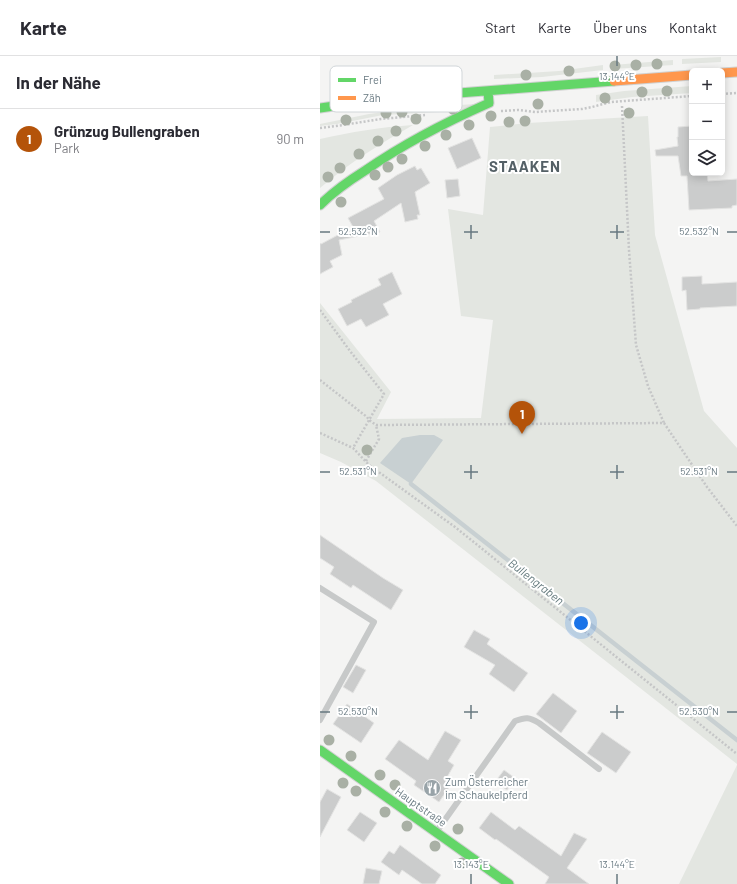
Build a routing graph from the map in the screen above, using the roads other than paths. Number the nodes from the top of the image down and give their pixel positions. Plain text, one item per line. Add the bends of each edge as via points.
1 (737, 72) edge
2 (725, 73) edge
3 (689, 75) edge
4 (488, 91) junction
5 (462, 93) edge
6 (330, 107) edge
7 (320, 108) edge
8 (320, 205) edge
9 (320, 588) edge
10 (320, 720) edge
11 (320, 750) edge
12 (599, 769) dead end
13 (436, 832) junction
14 (509, 884) edge

1 - 2 street
3 - 4 street
4 - 5 street
4 - 8 street via 489,103 415,138 347,182
6 - 7 street
9 - 10 lane via 374,622
11 - 13 street, Hauptstraße
12 - 13 lane via 531,718 515,721
13 - 14 street, Hauptstraße

